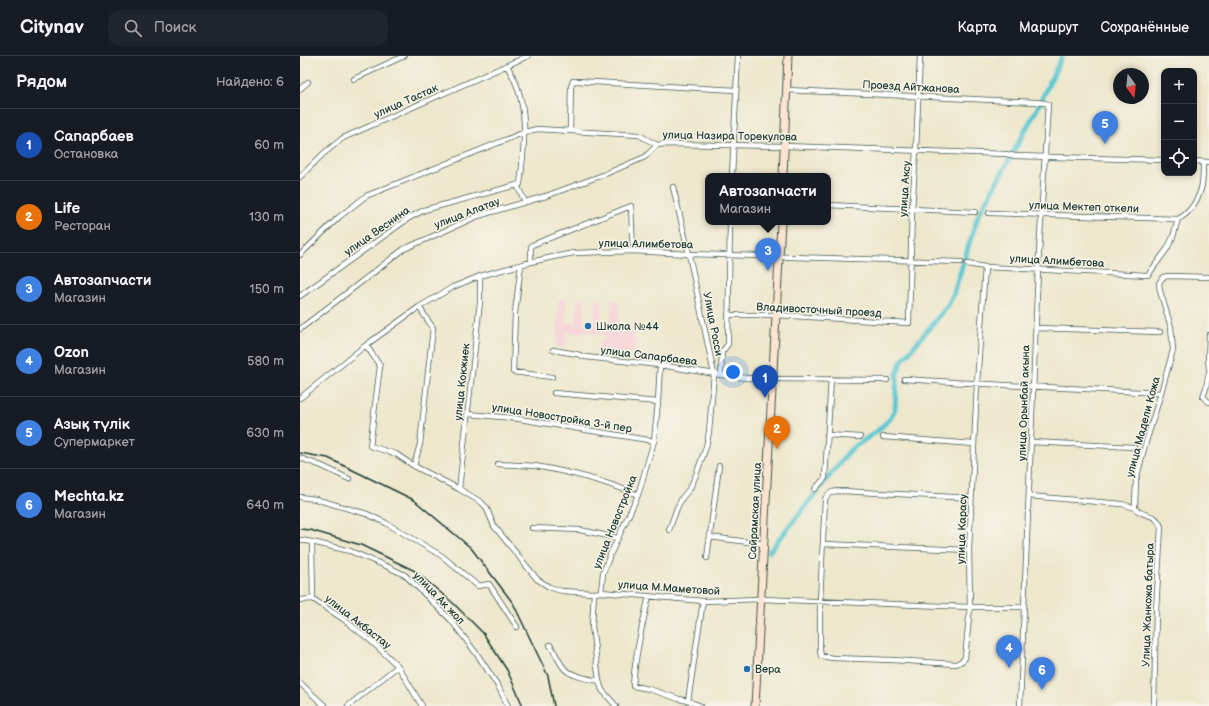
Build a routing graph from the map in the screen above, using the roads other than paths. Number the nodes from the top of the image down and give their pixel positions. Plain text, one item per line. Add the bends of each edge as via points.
1 (404, 56) edge
2 (528, 56) edge
3 (738, 56) edge
4 (788, 56) edge
5 (920, 56) edge
6 (507, 66) junction
7 (354, 79) dead end
8 (308, 82) dead end
9 (300, 89) edge
10 (736, 90) junction
11 (787, 90) junction
12 (918, 96) junction
13 (1045, 103) joint
14 (570, 131) junction
15 (525, 132) junction
16 (657, 144) junction
17 (734, 144) junction
18 (785, 146) junction
19 (916, 151) junction
20 (1046, 157) junction
21 (1161, 160) edge
22 (1206, 162) edge
23 (732, 173) edge
24 (784, 173) edge
25 (300, 177) edge
26 (518, 184) junction
27 (673, 187) dead end
28 (525, 202) junction
29 (831, 205) edge
30 (912, 209) junction
31 (975, 212) dead end
32 (989, 213) dead end
33 (1042, 215) junction
34 (1178, 219) junction
35 (730, 225) edge
36 (781, 225) edge
37 (633, 250) junction
38 (689, 254) junction
39 (300, 255) edge
40 (729, 255) junction
41 (780, 256) junction
42 (911, 260) junction
43 (531, 262) junction
44 (961, 262) dead end
45 (966, 264) dead end
46 (521, 265) junction
47 (985, 267) junction
48 (1038, 270) junction
49 (480, 276) junction
50 (1209, 277) edge
51 (300, 296) edge
52 (419, 307) junction
53 (728, 315) junction
54 (776, 315) junction
55 (909, 323) joint
56 (1036, 328) junction
57 (300, 329) edge
58 (1160, 332) dead end
59 (1209, 335) edge
60 (366, 345) junction
61 (553, 350) dead end
62 (660, 365) junction
63 (1209, 370) edge
64 (714, 374) junction
65 (721, 375) junction
66 (552, 377) dead end
67 (772, 379) junction
68 (831, 379) junction
69 (904, 379) dead end
70 (887, 380) dead end
71 (977, 384) junction
72 (1033, 386) junction
73 (1161, 392) junction
74 (554, 393) dead end
75 (300, 398) edge
76 (658, 402) junction
77 (1209, 402) edge
78 (468, 414) junction
79 (827, 435) junction
80 (860, 437) dead end
81 (883, 437) dead end
82 (654, 441) junction
83 (1031, 442) junction
84 (974, 444) junction
85 (1134, 447) dead end
86 (300, 458) edge
87 (498, 464) dead end
88 (414, 466) junction
89 (719, 466) dead end
90 (349, 479) dead end
91 (459, 489) junction
92 (815, 489) dead end
93 (638, 495) junction
94 (1029, 496) junction
95 (300, 497) edge
96 (971, 498) junction
97 (1134, 508) junction
98 (532, 528) dead end
99 (669, 530) dead end
100 (710, 537) junction
101 (618, 538) junction
102 (300, 540) edge
103 (312, 542) junction
104 (764, 544) junction
105 (823, 544) junction
106 (969, 550) junction
107 (707, 558) dead end
108 (601, 592) junction
109 (594, 593) junction
110 (649, 596) junction
111 (313, 599) junction
112 (300, 600) edge
113 (761, 600) junction
114 (703, 601) junction
115 (820, 602) junction
116 (970, 607) junction
117 (1024, 607) junction
118 (517, 627) dead end
119 (550, 645) dead end
120 (398, 666) junction
121 (599, 681) junction
122 (300, 683) edge
123 (688, 701) junction
124 (325, 706) edge
125 (348, 706) edge
126 (422, 706) edge
127 (508, 706) edge
128 (616, 706) edge
129 (701, 706) edge
130 (755, 706) edge
131 (1020, 706) edge
132 (1154, 706) edge

1 - 7 street
2 - 6 street, улица Тастак
3 - 10 street
4 - 11 main road
5 - 12 street, улица Аксу
6 - 15 street via 519,90
6 - 25 street, улица Тастак via 343,138
8 - 9 street
10 - 14 street via 572,81
10 - 17 street
11 - 12 street, Проезд Айтжанова
11 - 18 main road
12 - 13 street, Проезд Айтжанова
12 - 19 street, улица Аксу
13 - 20 street, улица Орынбай акына via 1049,106
14 - 15 street, улица Назира Торекулова via 537,129
14 - 16 street, улица Назира Торекулова via 639,135
15 - 26 street
15 - 39 street, улица Назира Торекулова via 366,196 339,217
16 - 17 street, улица Назира Торекулова
16 - 28 street, улица Алатау via 645,157 603,175
17 - 18 street, улица Назира Торекулова
17 - 23 street
18 - 19 street, улица Назира Торекулова
18 - 24 main road
19 - 20 street, улица Назира Торекулова
19 - 30 street, улица Аксу
20 - 21 street, улица Назира Торекулова
20 - 33 street, улица Орынбай акына
22 - 34 street via 1196,200 1188,212
26 - 28 street
26 - 51 street, улица Веснина via 424,210
27 - 38 street, Улица Росси
28 - 57 street, улица Алатау via 478,216 404,249
29 - 30 street
30 - 31 street
30 - 42 street, улица Аксу
32 - 33 street, улица Мектеп откели
33 - 34 street, улица Мектеп откели
33 - 48 street, улица Орынбай акына
34 - 48 street, улица Алимбетова via 1167,249 1148,275
35 - 40 street, Улица Росси
36 - 41 main road, Сайрамская улица
37 - 38 street, улица Алимбетова
37 - 43 street, улица Алимбетова via 574,253
37 - 43 street via 631,206 532,245
38 - 40 street, улица Алимбетова
38 - 64 street, Улица Росси
40 - 41 street, улица Алимбетова
40 - 53 street, Улица Росси
41 - 42 street, улица Алимбетова
41 - 54 main road, Сайрамская улица
42 - 44 street, улица Алимбетова
42 - 55 street, улица Аксу
43 - 46 street, улица Алимбетова
45 - 47 street, улица Алимбетова
46 - 49 street, улица Алимбетова
46 - 66 street via 515,312 513,372
47 - 48 street, улица Алимбетова
47 - 71 street, улица Карасу
48 - 56 street, улица Орынбай акына
49 - 52 street, улица Алимбетова via 453,287
49 - 78 street, улица Кокжиек via 480,302
50 - 73 street, улица Мадели Кожа via 1168,276 1163,277 1159,283 1171,327 1173,350
52 - 60 street, улица Алимбетова
52 - 88 street via 433,328 420,444
53 - 54 street, Владивосточный проезд
53 - 65 street, Улица Росси via 728,344 722,352
54 - 55 street, Владивосточный проезд
54 - 67 main road, Сайрамская улица
56 - 58 street
56 - 72 street, улица Орынбай акына
59 - 63 street
60 - 75 street, улица Алимбетова
60 - 88 street, улица М.Маметовой via 380,366 370,446 396,454
61 - 62 street, улица Сапарбаева via 585,357
62 - 64 street, улица Сапарбаева
62 - 76 street, улица Новостройка
63 - 77 street via 1203,397
64 - 65 street, улица Сапарбаева
64 - 99 street, Улица Росси via 706,447 696,475 677,508
65 - 67 street, улица Сапарбаева
67 - 68 street, улица Сапарбаева
67 - 104 main road, Сайрамская улица
68 - 70 street, улица Сапарбаева
68 - 79 street
69 - 71 street
71 - 72 street
71 - 84 street, улица Карасу
72 - 73 street
72 - 83 street, улица Орынбай акына
73 - 97 street, улица Мадели Кожа via 1136,480
74 - 76 street
76 - 82 street, улица Новостройка
78 - 82 street, улица Новостройка 3-й пер via 513,418
78 - 91 street, улица Кокжиек
79 - 80 street
79 - 92 street via 825,478
81 - 84 street
82 - 93 street, улица Новостройка
83 - 85 street
83 - 94 street, улица Орынбай акына
84 - 96 street, улица Карасу
86 - 90 street
87 - 93 street via 534,466 577,475
88 - 91 street, улица М.Маметовой
89 - 100 street
91 - 109 street, улица М.Маметовой via 481,502 494,526 537,579 562,592
93 - 101 street, улица Новостройка
94 - 97 street via 1122,504
94 - 117 street, улица Орынбай акына
95 - 118 street via 315,499 386,522 442,556 478,586 489,584
96 - 105 street via 833,491 825,499
96 - 106 street, улица Карасу
97 - 132 street, Улица Жанкожа батыра via 1156,519 1161,527
98 - 101 street via 580,530
100 - 104 street
100 - 107 street
101 - 108 street, улица Новостройка via 603,573
102 - 103 street, улица Ак жол
103 - 111 street, улица Акбастау
103 - 127 street, улица Ак жол via 350,551 405,575 451,620 480,657
104 - 113 main road, Сайрамская улица
105 - 106 street
105 - 115 street
106 - 116 street, улица Карасу
108 - 109 street, улица М.Маметовой
108 - 110 street, улица М.Маметовой
109 - 121 street via 592,626
110 - 114 street, улица М.Маметовой
110 - 123 street via 640,633 633,686
111 - 112 street
111 - 120 street, улица Акбастау via 370,640
113 - 114 street, улица М.Маметовой
113 - 115 street, улица М.Маметовой
113 - 130 main road, Сайрамская улица
114 - 123 street
115 - 116 street, улица М.Маметовой
115 - 116 street, улица Карасу via 820,654 825,658 956,664 965,658
116 - 117 street, улица М.Маметовой
117 - 131 street, улица Орынбай акына
119 - 121 street via 568,672
120 - 125 street
120 - 126 street, улица Акбастау
121 - 128 street via 602,690
122 - 124 street
123 - 129 street

